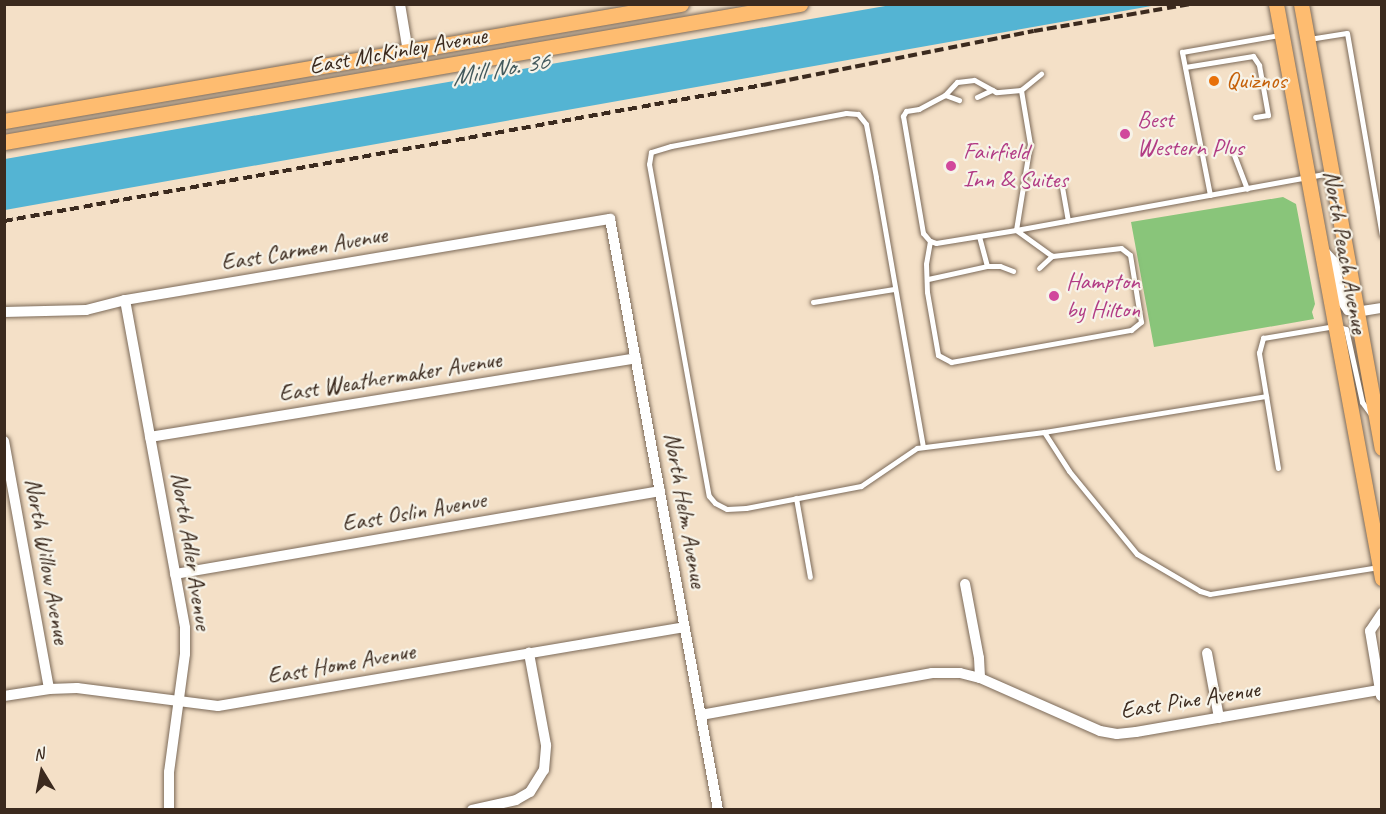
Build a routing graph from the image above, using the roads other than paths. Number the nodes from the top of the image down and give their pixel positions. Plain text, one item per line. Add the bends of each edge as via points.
1 (400, 4) edge
2 (681, 4) edge
3 (800, 4) edge
4 (1276, 4) edge
5 (1301, 4) edge
6 (788, 6) edge
7 (1282, 35) junction
8 (1308, 40) junction
9 (408, 52) junction
10 (1185, 67) junction
11 (1041, 74) dead end
12 (992, 90) junction
13 (1021, 90) junction
14 (945, 95) junction
15 (271, 96) junction
16 (977, 97) dead end
17 (959, 100) dead end
18 (1255, 117) dead end
19 (4, 121) edge
20 (4, 142) edge
21 (1234, 154) dead end
22 (1331, 173) junction
23 (1308, 177) junction
24 (1062, 187) dead end
25 (1246, 189) junction
26 (1210, 195) junction
27 (610, 219) joint
28 (1068, 220) junction
29 (1016, 230) junction
30 (1382, 235) edge
31 (980, 236) junction
32 (930, 241) junction
33 (1321, 248) junction
34 (1052, 256) junction
35 (987, 266) junction
36 (1039, 268) dead end
37 (1013, 272) dead end
38 (928, 279) junction
39 (894, 289) junction
40 (126, 300) junction
41 (813, 302) dead end
42 (1382, 308) edge
43 (4, 312) edge
44 (1356, 312) junction
45 (1335, 326) junction
46 (636, 358) junction
47 (1266, 396) junction
48 (1377, 422) junction
49 (1044, 432) junction
50 (1354, 432) junction
51 (150, 437) junction
52 (4, 441) edge
53 (923, 447) junction
54 (1382, 448) edge
55 (1278, 468) dead end
56 (660, 491) junction
57 (796, 498) junction
58 (1382, 522) edge
59 (1381, 571) edge
60 (175, 574) junction
61 (810, 577) dead end
62 (965, 584) dead end
63 (1382, 613) edge
64 (684, 627) junction
65 (1207, 652) dead end
66 (529, 653) junction
67 (980, 678) junction
68 (49, 689) junction
69 (1381, 693) edge
70 (4, 696) edge
71 (178, 703) junction
72 (701, 715) junction
73 (1219, 718) junction
74 (169, 810) edge
75 (472, 810) edge
76 (718, 810) edge

1 - 9 street
2 - 9 main road, East McKinley Avenue
3 - 6 main road, East McKinley Avenue
4 - 7 main road, North Peach Avenue
5 - 8 main road, North Peach Avenue
6 - 15 main road, East McKinley Avenue
7 - 10 lane via 1182,52
7 - 23 main road, North Peach Avenue
8 - 22 main road, North Peach Avenue
8 - 30 lane via 1347,33
9 - 15 main road via 400,63 326,77
9 - 19 main road, East McKinley Avenue
10 - 18 lane via 1252,56 1259,65 1268,115
10 - 26 lane
11 - 13 lane
12 - 13 lane
12 - 14 lane via 974,80 957,82
12 - 16 lane
13 - 29 lane via 1030,144
14 - 17 lane
14 - 32 lane via 919,109 906,111 903,116 923,233
15 - 20 main road, East McKinley Avenue
21 - 25 lane
22 - 23 lane
22 - 44 main road, North Peach Avenue
23 - 25 lane
23 - 33 main road, North Peach Avenue
24 - 28 lane
25 - 26 lane
26 - 28 lane
27 - 40 street, East Carmen Avenue
27 - 46 street, North Helm Avenue
28 - 29 lane
29 - 31 lane
29 - 34 lane
31 - 32 lane
31 - 35 lane
32 - 38 lane
33 - 44 street via 1334,262 1344,306
33 - 45 main road, North Peach Avenue
34 - 36 lane
34 - 38 lane via 1121,248 1130,255 1142,322 1131,330 951,362 938,355
35 - 37 lane
35 - 38 lane
39 - 41 lane
39 - 53 lane
39 - 57 lane via 866,124 858,114 846,112 651,152 649,164 709,496 727,509
40 - 43 street, East Carmen Avenue via 86,310
40 - 51 street, North Adler Avenue
42 - 44 street
44 - 48 main road, North Peach Avenue
45 - 47 lane via 1263,338 1259,352
45 - 48 lane via 1342,326 1349,334 1364,407
45 - 50 main road, North Peach Avenue
46 - 51 street, East Weathermaker Avenue
46 - 56 street, North Helm Avenue
47 - 49 lane
47 - 55 lane
48 - 54 main road, North Peach Avenue
49 - 53 lane
49 - 59 lane via 1069,471 1137,554 1200,591 1210,594
50 - 58 main road via 1371,466
50 - 59 main road, North Peach Avenue
51 - 60 street, North Adler Avenue
52 - 68 street, North Willow Avenue
53 - 57 lane via 861,486
56 - 60 street, East Oslin Avenue
56 - 64 street, North Helm Avenue
57 - 61 lane
60 - 71 street, North Adler Avenue via 185,628
62 - 67 street
63 - 69 street via 1370,631
64 - 66 street, East Home Avenue
64 - 72 street, North Helm Avenue
65 - 73 street
66 - 71 street, East Home Avenue via 234,704
66 - 75 street via 546,745 544,770 530,792 516,800
67 - 72 street, East Pine Avenue via 932,673
67 - 73 street, East Pine Avenue via 1100,731 1136,732
68 - 70 street, East Home Avenue
68 - 71 street, East Home Avenue via 104,691
69 - 73 street, East Pine Avenue
71 - 74 street, North Adler Avenue via 169,772
72 - 76 street, North Helm Avenue

